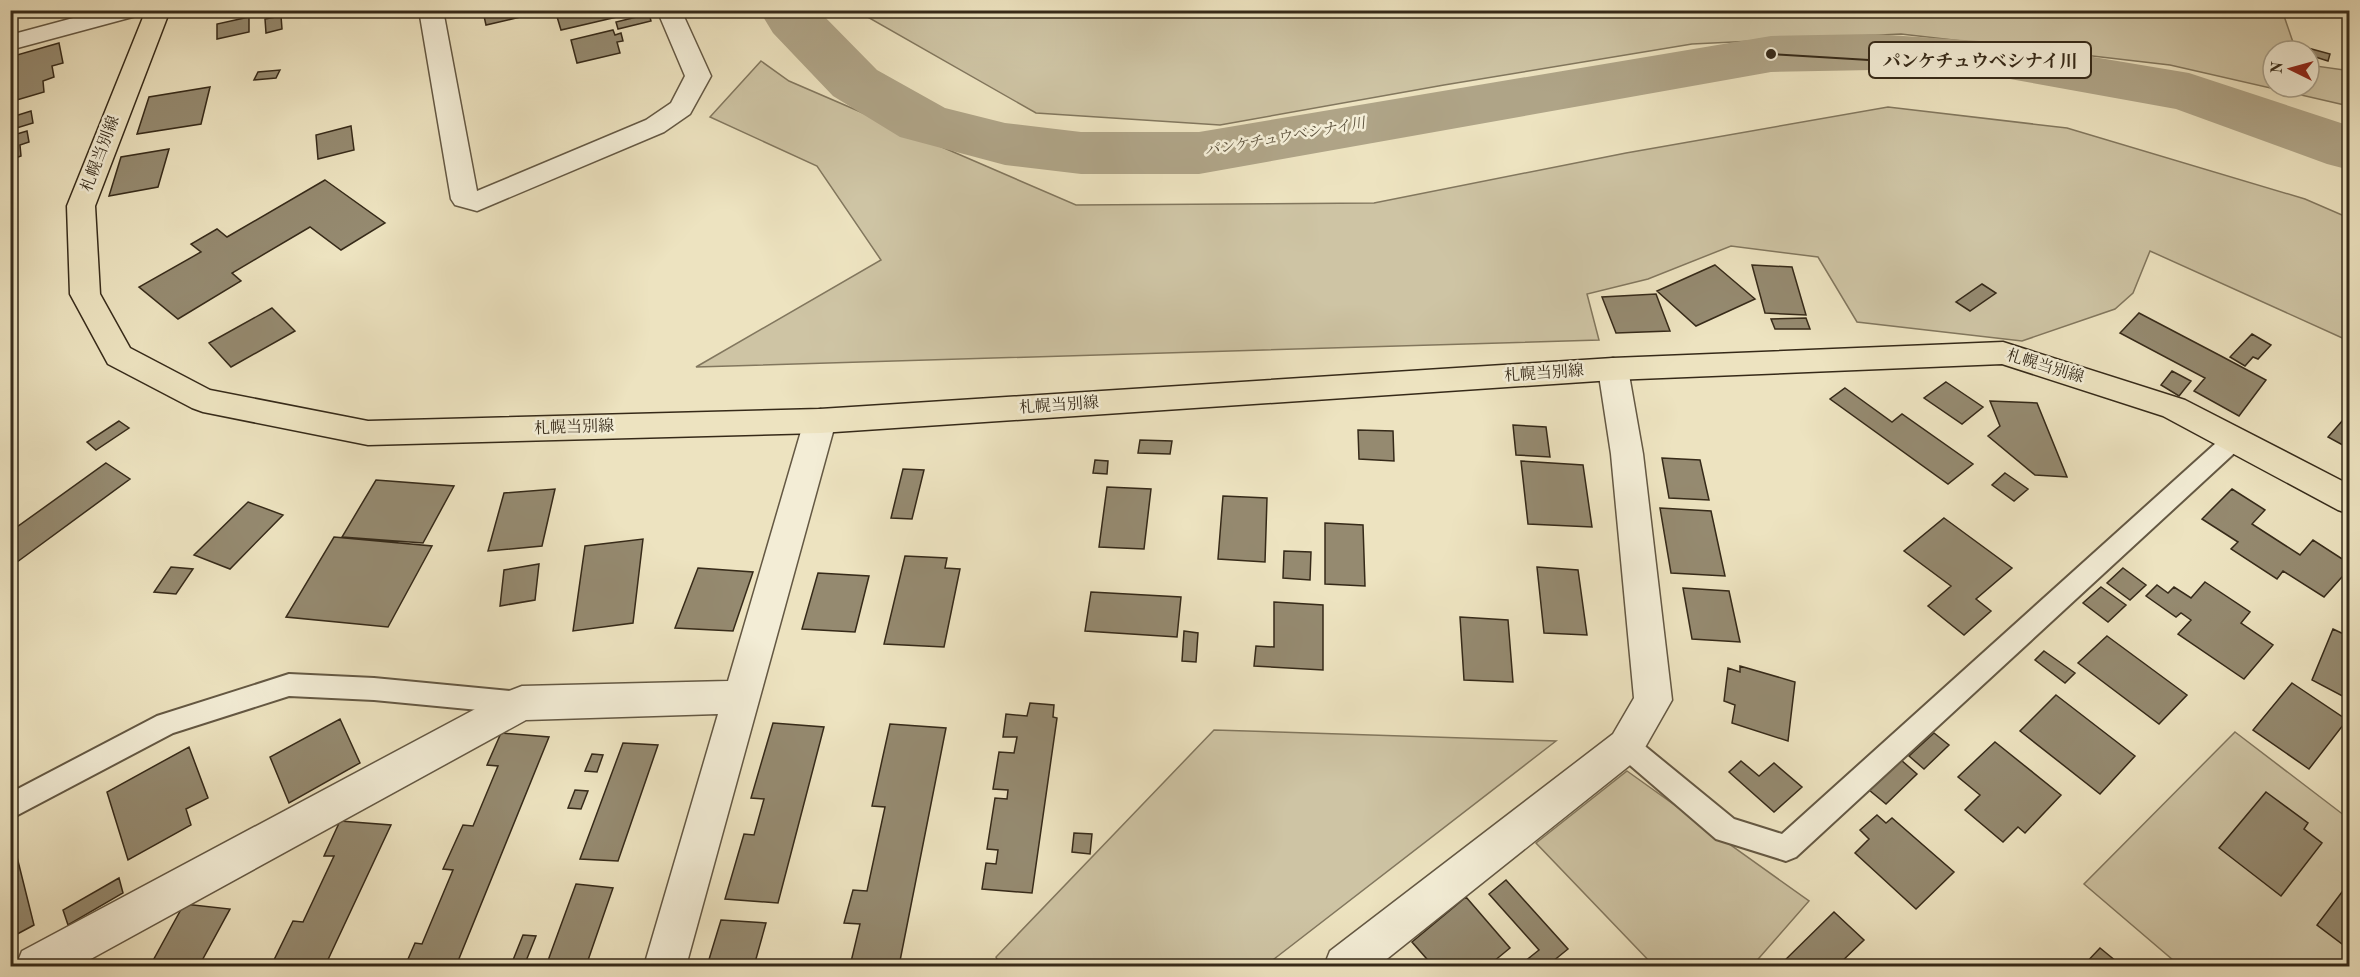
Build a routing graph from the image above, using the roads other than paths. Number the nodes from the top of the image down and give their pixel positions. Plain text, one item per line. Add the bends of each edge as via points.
1 (132, 10) edge
2 (158, 10) edge
3 (431, 10) edge
4 (669, 10) edge
5 (10, 44) edge
6 (1613, 369) junction
7 (820, 421) junction
8 (2234, 440) junction
9 (2349, 501) edge
10 (742, 697) junction
11 (522, 703) junction
12 (1626, 746) junction
13 (10, 807) edge
14 (37, 966) edge
15 (664, 966) edge
16 (1345, 966) edge

1 - 5 street
2 - 7 main road, 札幌当別線 via 81,206 85,294 119,356 203,400 368,433
3 - 4 street via 465,199 477,202 655,126 681,108 698,75
6 - 7 main road, 札幌当別線
6 - 8 main road, 札幌当別線 via 2003,353 2174,408
6 - 12 street via 1627,454 1653,700
7 - 10 street
8 - 9 main road, 札幌当別線
8 - 12 lane via 1786,848 1726,830
10 - 11 street
10 - 15 street
11 - 13 lane via 374,688 289,685 166,724
11 - 14 street
12 - 16 street

